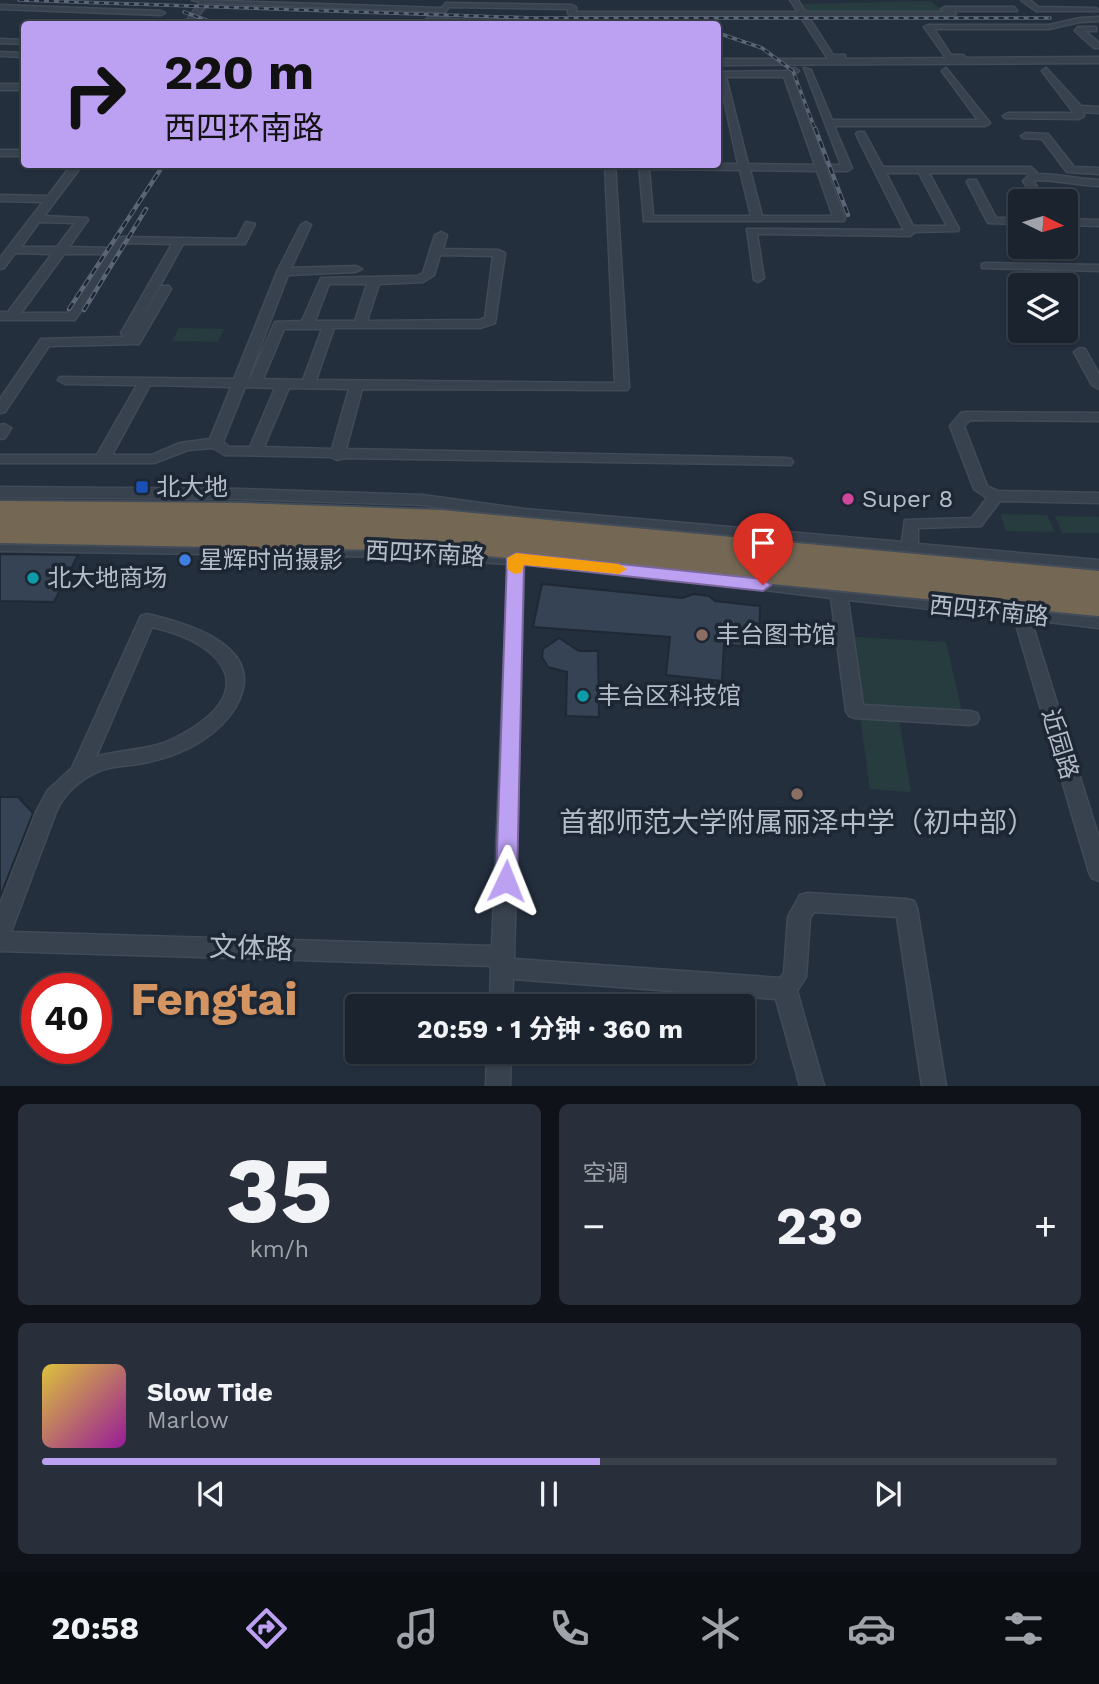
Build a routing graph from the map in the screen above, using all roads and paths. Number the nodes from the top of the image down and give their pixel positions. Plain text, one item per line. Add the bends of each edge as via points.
1 (203, 0) edge
2 (794, 0) edge
3 (935, 0) edge
4 (1003, 0) edge
5 (1025, 0) edge
6 (1067, 0) edge
7 (510, 3) edge
8 (0, 7) edge
9 (633, 10) junction
10 (1081, 10) junction
11 (1099, 10) edge
12 (212, 11) dead end
13 (161, 13) dead end
14 (322, 15) dead end
15 (197, 17) edge
16 (807, 18) junction
17 (954, 18) junction
18 (1099, 19) edge
19 (442, 21) edge
20 (464, 21) edge
21 (483, 21) edge
22 (633, 21) edge
23 (783, 23) dead end
24 (1099, 29) edge
25 (0, 41) edge
26 (21, 42) edge
27 (1097, 46) edge
28 (0, 53) edge
29 (21, 53) edge
30 (830, 57) junction
31 (949, 57) junction
32 (1024, 57) dead end
33 (791, 58) dead end
34 (0, 60) edge
35 (21, 61) edge
36 (1099, 63) edge
37 (721, 69) edge
38 (721, 69) edge
39 (721, 69) edge
40 (1039, 70) junction
41 (807, 71) junction
42 (946, 71) junction
43 (787, 74) junction
44 (721, 80) edge
45 (0, 87) edge
46 (21, 87) edge
47 (0, 93) edge
48 (21, 94) edge
49 (1078, 110) junction
50 (1099, 110) edge
51 (1009, 116) dead end
52 (828, 123) junction
53 (861, 134) dead end
54 (1026, 136) dead end
55 (0, 153) edge
56 (21, 153) edge
57 (721, 167) edge
58 (744, 167) junction
59 (75, 168) edge
60 (610, 168) edge
61 (644, 168) edge
62 (822, 168) junction
63 (879, 170) junction
64 (922, 170) junction
65 (1099, 171) edge
66 (1034, 177) junction
67 (972, 182) dead end
68 (1099, 183) edge
69 (1033, 189) edge
70 (0, 198) edge
71 (51, 199) junction
72 (36, 219) junction
73 (757, 219) junction
74 (1008, 221) edge
75 (1078, 222) edge
76 (1099, 223) edge
77 (250, 224) dead end
78 (306, 225) dead end
79 (909, 229) junction
80 (441, 234) dead end
81 (179, 241) junction
82 (12, 250) junction
83 (61, 250) junction
84 (116, 251) junction
85 (436, 253) junction
86 (0, 266) edge
87 (986, 266) dead end
88 (1099, 268) edge
89 (356, 269) dead end
90 (284, 272) junction
91 (758, 278) dead end
92 (374, 280) junction
93 (165, 289) dead end
94 (6, 316) edge
95 (307, 325) junction
96 (329, 325) junction
97 (360, 325) junction
98 (0, 326) edge
99 (24, 326) dead end
100 (135, 341) junction
101 (1080, 352) dead end
102 (65, 380) dead end
103 (145, 382) junction
104 (238, 384) junction
105 (255, 384) junction
106 (282, 384) junction
107 (308, 385) junction
108 (1099, 385) edge
109 (356, 386) junction
110 (0, 409) edge
111 (1099, 417) edge
112 (216, 443) junction
113 (256, 453) junction
114 (337, 456) junction
115 (0, 459) edge
116 (102, 459) junction
117 (786, 462) dead end
118 (0, 492) edge
119 (996, 496) junction
120 (1099, 498) edge
121 (0, 513) edge
122 (524, 514) junction
123 (0, 531) edge
124 (0, 546) edge
125 (910, 549) junction
126 (516, 558) junction
127 (1005, 558) junction
128 (1099, 565) edge
129 (1099, 583) edge
130 (839, 594) junction
131 (1099, 604) edge
132 (1021, 615) junction
133 (1099, 622) edge
134 (970, 718) dead end
135 (79, 773) junction
136 (1099, 872) edge
137 (0, 932) edge
138 (0, 941) edge
139 (503, 962) junction
140 (786, 989) junction
141 (502, 994) edge
142 (499, 1064) edge
143 (498, 1086) edge
144 (812, 1086) edge
145 (934, 1086) edge

1 - 7 street via 445,10 446,5
1 - 15 street
2 - 16 street
3 - 17 street
4 - 17 street via 1014,9
5 - 10 street via 1037,9
6 - 10 street
7 - 9 street via 572,7 572,14
8 - 13 street
9 - 16 street
9 - 22 street
10 - 11 street
12 - 15 street
14 - 19 street
16 - 17 street
16 - 23 street
16 - 30 street
17 - 18 street via 1049,27
17 - 31 street via 928,27
20 - 21 street
24 - 27 street via 1078,29
25 - 26 street
28 - 29 street
30 - 31 street
30 - 33 street
31 - 32 street
34 - 35 street
36 - 37 street
36 - 40 street
38 - 40 street
39 - 43 street
40 - 42 street
40 - 49 street
41 - 42 street
41 - 43 street
41 - 52 street
42 - 52 street via 985,123
43 - 62 street
44 - 58 street
45 - 46 street
47 - 48 street
49 - 50 street
49 - 51 street via 1079,116
52 - 62 street via 847,168
53 - 63 street
54 - 65 street via 1045,136 1072,170
55 - 56 street
57 - 58 street
58 - 62 street
58 - 73 street
59 - 71 street
60 - 109 street via 622,387
61 - 73 street via 648,219
62 - 73 street via 840,219
63 - 64 street
63 - 79 street
64 - 66 street via 1031,170
64 - 79 street via 954,229
66 - 68 street
66 - 69 street via 1028,181
67 - 74 street via 992,221
70 - 71 street
71 - 72 street
72 - 82 street
72 - 83 street via 83,220
75 - 76 street
77 - 81 street via 241,242
78 - 90 street
79 - 91 street via 909,233 751,232
80 - 85 street
81 - 84 street via 123,240
81 - 100 street via 127,333
82 - 83 street
82 - 86 street
83 - 84 street
83 - 94 street
84 - 94 street via 71,317
85 - 92 street via 425,278
85 - 97 street via 499,253 491,320 480,324
87 - 88 street
89 - 90 street
90 - 104 street
92 - 95 street via 325,280
92 - 97 street
93 - 100 street
95 - 96 street
95 - 105 street via 279,325
96 - 97 street
96 - 107 street
98 - 99 street
100 - 110 street via 45,342
101 - 108 street
102 - 103 street
103 - 104 street
103 - 116 street
104 - 105 street
104 - 112 street
105 - 106 street
106 - 107 street
106 - 113 street
107 - 109 street
109 - 114 street
111 - 119 street via 966,416 960,420 957,426 981,489
112 - 113 street via 225,452
112 - 116 street via 185,446 154,459
113 - 114 street
114 - 117 street
115 - 116 street
118 - 122 street, 西四环南路 via 422,499
119 - 120 street
119 - 125 street via 976,523 909,523
121 - 129 highway, 西四环南路, bridge via 440,522
122 - 125 street, 西四环南路
122 - 126 street
123 - 131 highway, 西四环南路, bridge via 436,539
124 - 126 street, 西四环南路
125 - 127 street, 西四环南路
126 - 130 street, 西四环南路
126 - 139 street
127 - 128 street, 西四环南路
127 - 132 street, 近园路
130 - 132 street, 西四环南路
130 - 134 street via 855,711
132 - 133 street, 西四环南路
132 - 136 street, 近园路
135 - 135 street via 104,760 173,747 206,729 226,709 236,686 232,662 218,646 189,630 148,620
135 - 137 street via 53,797
138 - 139 street, 文体路
139 - 140 street, 文体路
139 - 141 street
140 - 144 street
140 - 145 street via 795,977 799,917 808,902 906,908
142 - 143 street

